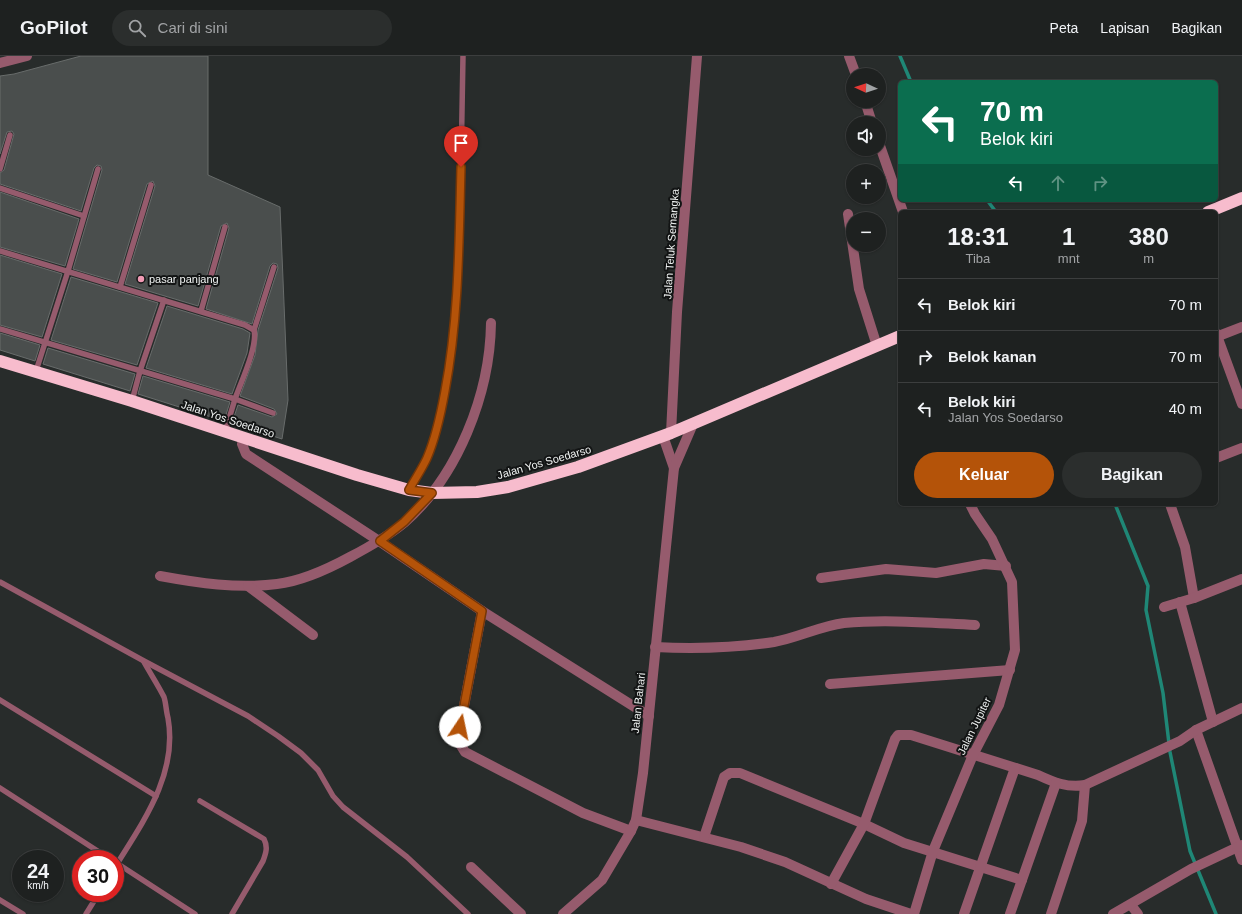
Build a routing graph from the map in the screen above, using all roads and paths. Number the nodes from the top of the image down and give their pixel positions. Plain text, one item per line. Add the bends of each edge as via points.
1 (27, 56) edge
2 (464, 56) edge
3 (697, 56) edge
4 (849, 56) edge
5 (0, 63) edge
6 (853, 68) edge
7 (10, 135) dead end
8 (884, 156) edge
9 (0, 169) edge
10 (98, 169) dead end
11 (151, 185) dead end
12 (0, 188) edge
13 (898, 198) edge
14 (1242, 198) edge
15 (1213, 210) edge
16 (84, 216) junction
17 (225, 227) dead end
18 (0, 251) edge
19 (854, 252) edge
20 (274, 267) dead end
21 (68, 271) junction
22 (120, 287) junction
23 (164, 300) junction
24 (201, 312) junction
25 (491, 323) dead end
26 (1242, 327) edge
27 (0, 329) edge
28 (254, 330) junction
29 (1218, 334) edge
30 (898, 337) edge
31 (1218, 340) edge
32 (46, 343) junction
33 (878, 346) junction
34 (1, 364) edge
35 (140, 371) junction
36 (36, 372) junction
37 (235, 399) junction
38 (132, 401) junction
39 (1242, 404) edge
40 (273, 413) dead end
41 (693, 424) junction
42 (225, 432) junction
43 (667, 435) junction
44 (245, 438) junction
45 (1242, 448) edge
46 (1218, 457) edge
47 (674, 468) junction
48 (409, 490) junction
49 (432, 493) junction
50 (971, 506) edge
51 (1171, 506) edge
52 (380, 541) junction
53 (1006, 566) junction
54 (160, 576) dead end
55 (821, 578) dead end
56 (1242, 579) edge
57 (0, 582) edge
58 (248, 586) junction
59 (1194, 598) junction
60 (1180, 602) junction
61 (1164, 606) dead end
62 (482, 611) junction
63 (975, 625) dead end
64 (313, 635) dead end
65 (655, 647) junction
66 (144, 661) junction
67 (1010, 670) junction
68 (830, 684) dead end
69 (0, 700) edge
70 (1242, 708) edge
71 (649, 716) junction
72 (1213, 722) junction
73 (1196, 730) junction
74 (973, 755) junction
75 (1015, 768) junction
76 (1056, 783) junction
77 (1085, 785) junction
78 (0, 788) edge
79 (156, 796) junction
80 (200, 801) dead end
81 (636, 820) junction
82 (864, 824) junction
83 (631, 831) junction
84 (704, 837) junction
85 (1239, 846) edge
86 (96, 850) edge
87 (124, 852) edge
88 (933, 852) junction
89 (1242, 860) edge
90 (471, 867) dead end
91 (979, 867) junction
92 (124, 869) edge
93 (1022, 880) junction
94 (832, 884) junction
95 (0, 900) edge
96 (93, 902) edge
97 (1131, 905) junction
98 (23, 914) edge
99 (86, 914) edge
100 (195, 914) edge
101 (232, 914) edge
102 (468, 914) edge
103 (521, 914) edge
104 (563, 914) edge
105 (912, 914) edge
106 (964, 914) edge
107 (1010, 914) edge
108 (1051, 914) edge
109 (1113, 914) edge
110 (1138, 914) edge

1 - 5 street
2 - 48 lane via 459,277 452,355 436,430 427,458
3 - 43 street, Jalan Teluk Semangka
4 - 6 street
7 - 9 lane
8 - 13 street
10 - 16 lane
11 - 22 lane
12 - 16 lane
14 - 15 highway
16 - 21 lane
17 - 24 lane
18 - 21 lane
19 - 33 street via 859,289
20 - 28 lane
21 - 22 lane
21 - 32 lane
22 - 23 lane
23 - 24 lane
23 - 35 lane
24 - 28 lane
25 - 49 street via 490,345 476,409 447,470
26 - 29 street
27 - 32 lane
28 - 37 lane via 256,336
30 - 33 highway, Jalan Yos Soedarso
31 - 39 street
32 - 35 lane
32 - 36 lane
33 - 41 highway, Jalan Yos Soedarso
34 - 36 highway, Jalan Yos Soedarso
35 - 37 lane
35 - 38 lane
36 - 38 highway, Jalan Yos Soedarso
37 - 40 lane
37 - 42 lane
38 - 42 highway, Jalan Yos Soedarso
41 - 43 highway, Jalan Yos Soedarso
41 - 47 street, Jalan Bahari
42 - 44 highway, Jalan Yos Soedarso
43 - 47 street, Jalan Bahari
43 - 49 highway, Jalan Yos Soedarso via 578,467 508,487 476,492
44 - 48 highway, Jalan Yos Soedarso
44 - 52 street via 242,444 246,454
45 - 46 street
47 - 65 street, Jalan Bahari
48 - 49 highway, Jalan Yos Soedarso
49 - 52 street via 404,522
50 - 53 street, Jalan Jupiter via 992,538
51 - 59 street via 1185,547
52 - 58 street via 302,579
52 - 62 street
53 - 55 street via 984,564 936,573 886,569
53 - 67 street, Jalan Jupiter via 1012,582 1014,623 1015,650
54 - 58 street via 196,583
56 - 59 street
57 - 66 lane
58 - 64 street
59 - 60 street
60 - 61 street
60 - 72 street
62 - 71 street
62 - 83 street via 460,727 460,744 465,752 583,813
63 - 65 street via 891,621 843,623 775,642 704,649
65 - 71 street, Jalan Bahari
66 - 79 lane via 164,698 169,727 169,760
66 - 102 lane via 248,716 301,753 318,770 333,796 355,817 407,857
67 - 68 street
67 - 74 street, Jalan Jupiter via 1000,705
69 - 79 lane
70 - 72 street
71 - 81 street, Jalan Bahari
72 - 73 street
73 - 77 street via 1180,741
73 - 85 street
74 - 75 street
74 - 82 street via 911,735 898,735
74 - 88 street, Jalan Jupiter
75 - 76 street
75 - 91 street
76 - 77 street via 1077,787
76 - 93 street
77 - 108 street via 1082,821
78 - 86 lane
79 - 87 lane
80 - 101 lane via 264,839 266,844 263,861
81 - 83 street, Jalan Bahari
81 - 84 street
82 - 84 street via 740,774 730,773 724,777
82 - 88 street via 904,843
82 - 94 street
83 - 104 street, Jalan Bahari via 602,880
84 - 94 street via 785,862
85 - 89 street
85 - 97 street via 1191,869
88 - 91 street
88 - 105 street, Jalan Jupiter
90 - 103 street
91 - 93 street
91 - 106 street
92 - 100 lane
93 - 107 street
94 - 105 street via 866,899
95 - 98 lane
96 - 99 lane
97 - 109 street
97 - 110 street

